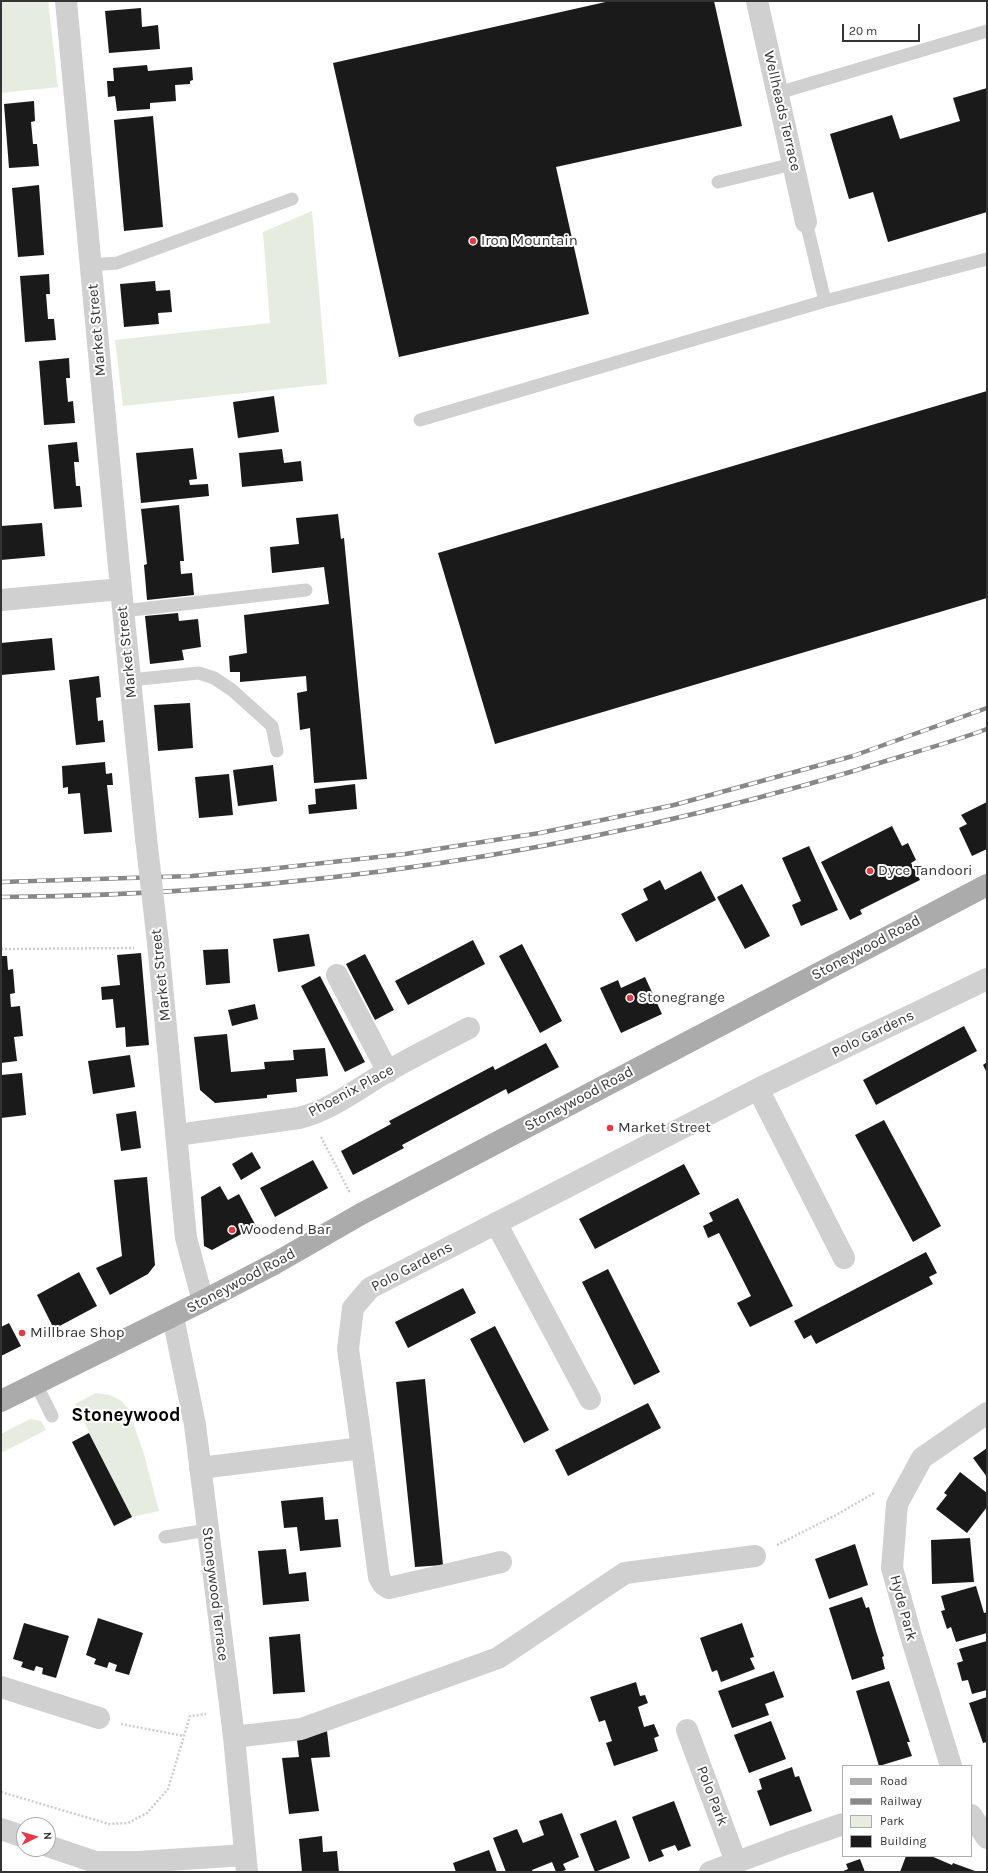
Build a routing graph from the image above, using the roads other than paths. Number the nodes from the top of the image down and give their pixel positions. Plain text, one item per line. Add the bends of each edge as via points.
1 (66, 1) edge
2 (757, 1) edge
3 (987, 31) edge
4 (778, 93) junction
5 (794, 164) junction
6 (718, 182) dead end
7 (292, 198) dead end
8 (806, 222) joint
9 (987, 259) edge
10 (91, 265) junction
11 (825, 301) junction
12 (420, 420) dead end
13 (120, 589) junction
14 (306, 590) dead end
15 (1, 600) edge
16 (123, 610) junction
17 (130, 680) junction
18 (277, 751) dead end
19 (987, 885) edge
20 (337, 975) dead end
21 (987, 978) edge
22 (469, 1028) dead end
23 (388, 1072) junction
24 (758, 1089) junction
25 (177, 1135) junction
26 (496, 1223) junction
27 (844, 1258) dead end
28 (202, 1302) junction
29 (173, 1317) junction
30 (36, 1384) junction
31 (590, 1400) dead end
32 (1, 1401) edge
33 (987, 1413) edge
34 (52, 1416) dead end
35 (362, 1448) junction
36 (200, 1468) junction
37 (207, 1530) junction
38 (165, 1537) dead end
39 (755, 1556) road end
40 (501, 1562) dead end
41 (1, 1687) edge
42 (99, 1718) road end
43 (687, 1730) dead end
44 (234, 1737) junction
45 (950, 1765) edge
46 (972, 1816) edge
47 (842, 1824) edge
48 (1, 1829) edge
49 (16, 1834) edge
50 (987, 1838) edge
51 (56, 1849) edge
52 (736, 1862) junction
53 (246, 1863) edge
54 (710, 1872) edge

1 - 10 street, Market Street
2 - 4 street, Wellheads Terrace
3 - 4 lane
4 - 5 street, Wellheads Terrace
5 - 6 lane
5 - 8 street, Wellheads Terrace
7 - 10 lane via 117,263
8 - 11 lane
9 - 11 lane
10 - 13 street, Market Street
11 - 12 lane
13 - 15 street
13 - 16 street, Market Street
14 - 16 lane
16 - 17 street, Market Street
17 - 18 lane via 199,673 214,678 232,690 272,726
17 - 25 street, Market Street, bridge
19 - 28 main road, Stoneywood Road via 361,1214
20 - 23 street
21 - 24 street, Polo Gardens
22 - 23 street, Phoenix Place
23 - 25 street, Phoenix Place via 310,1115
24 - 26 street, Polo Gardens
24 - 27 street
25 - 28 street, Market Street via 186,1238
26 - 31 street
26 - 35 street, Polo Gardens via 370,1288 353,1308 348,1349
28 - 29 main road, Stoneywood Road
29 - 30 main road, Stoneywood Road
29 - 36 street, Stoneywood Terrace via 195,1425
30 - 32 main road, Stoneywood Road
30 - 34 lane
33 - 45 street, Hyde Park via 922,1458 897,1504 892,1568
35 - 36 street
35 - 40 street, Polo Gardens via 379,1577 383,1584 389,1588
36 - 37 street, Stoneywood Terrace
37 - 38 lane
37 - 44 street, Stoneywood Terrace
39 - 44 street via 625,1573 498,1658 301,1729
41 - 42 street
43 - 52 street, Polo Park
44 - 53 street, Stoneywood Terrace
46 - 50 street
47 - 52 street
48 - 49 street
51 - 53 street via 95,1862
52 - 54 street

